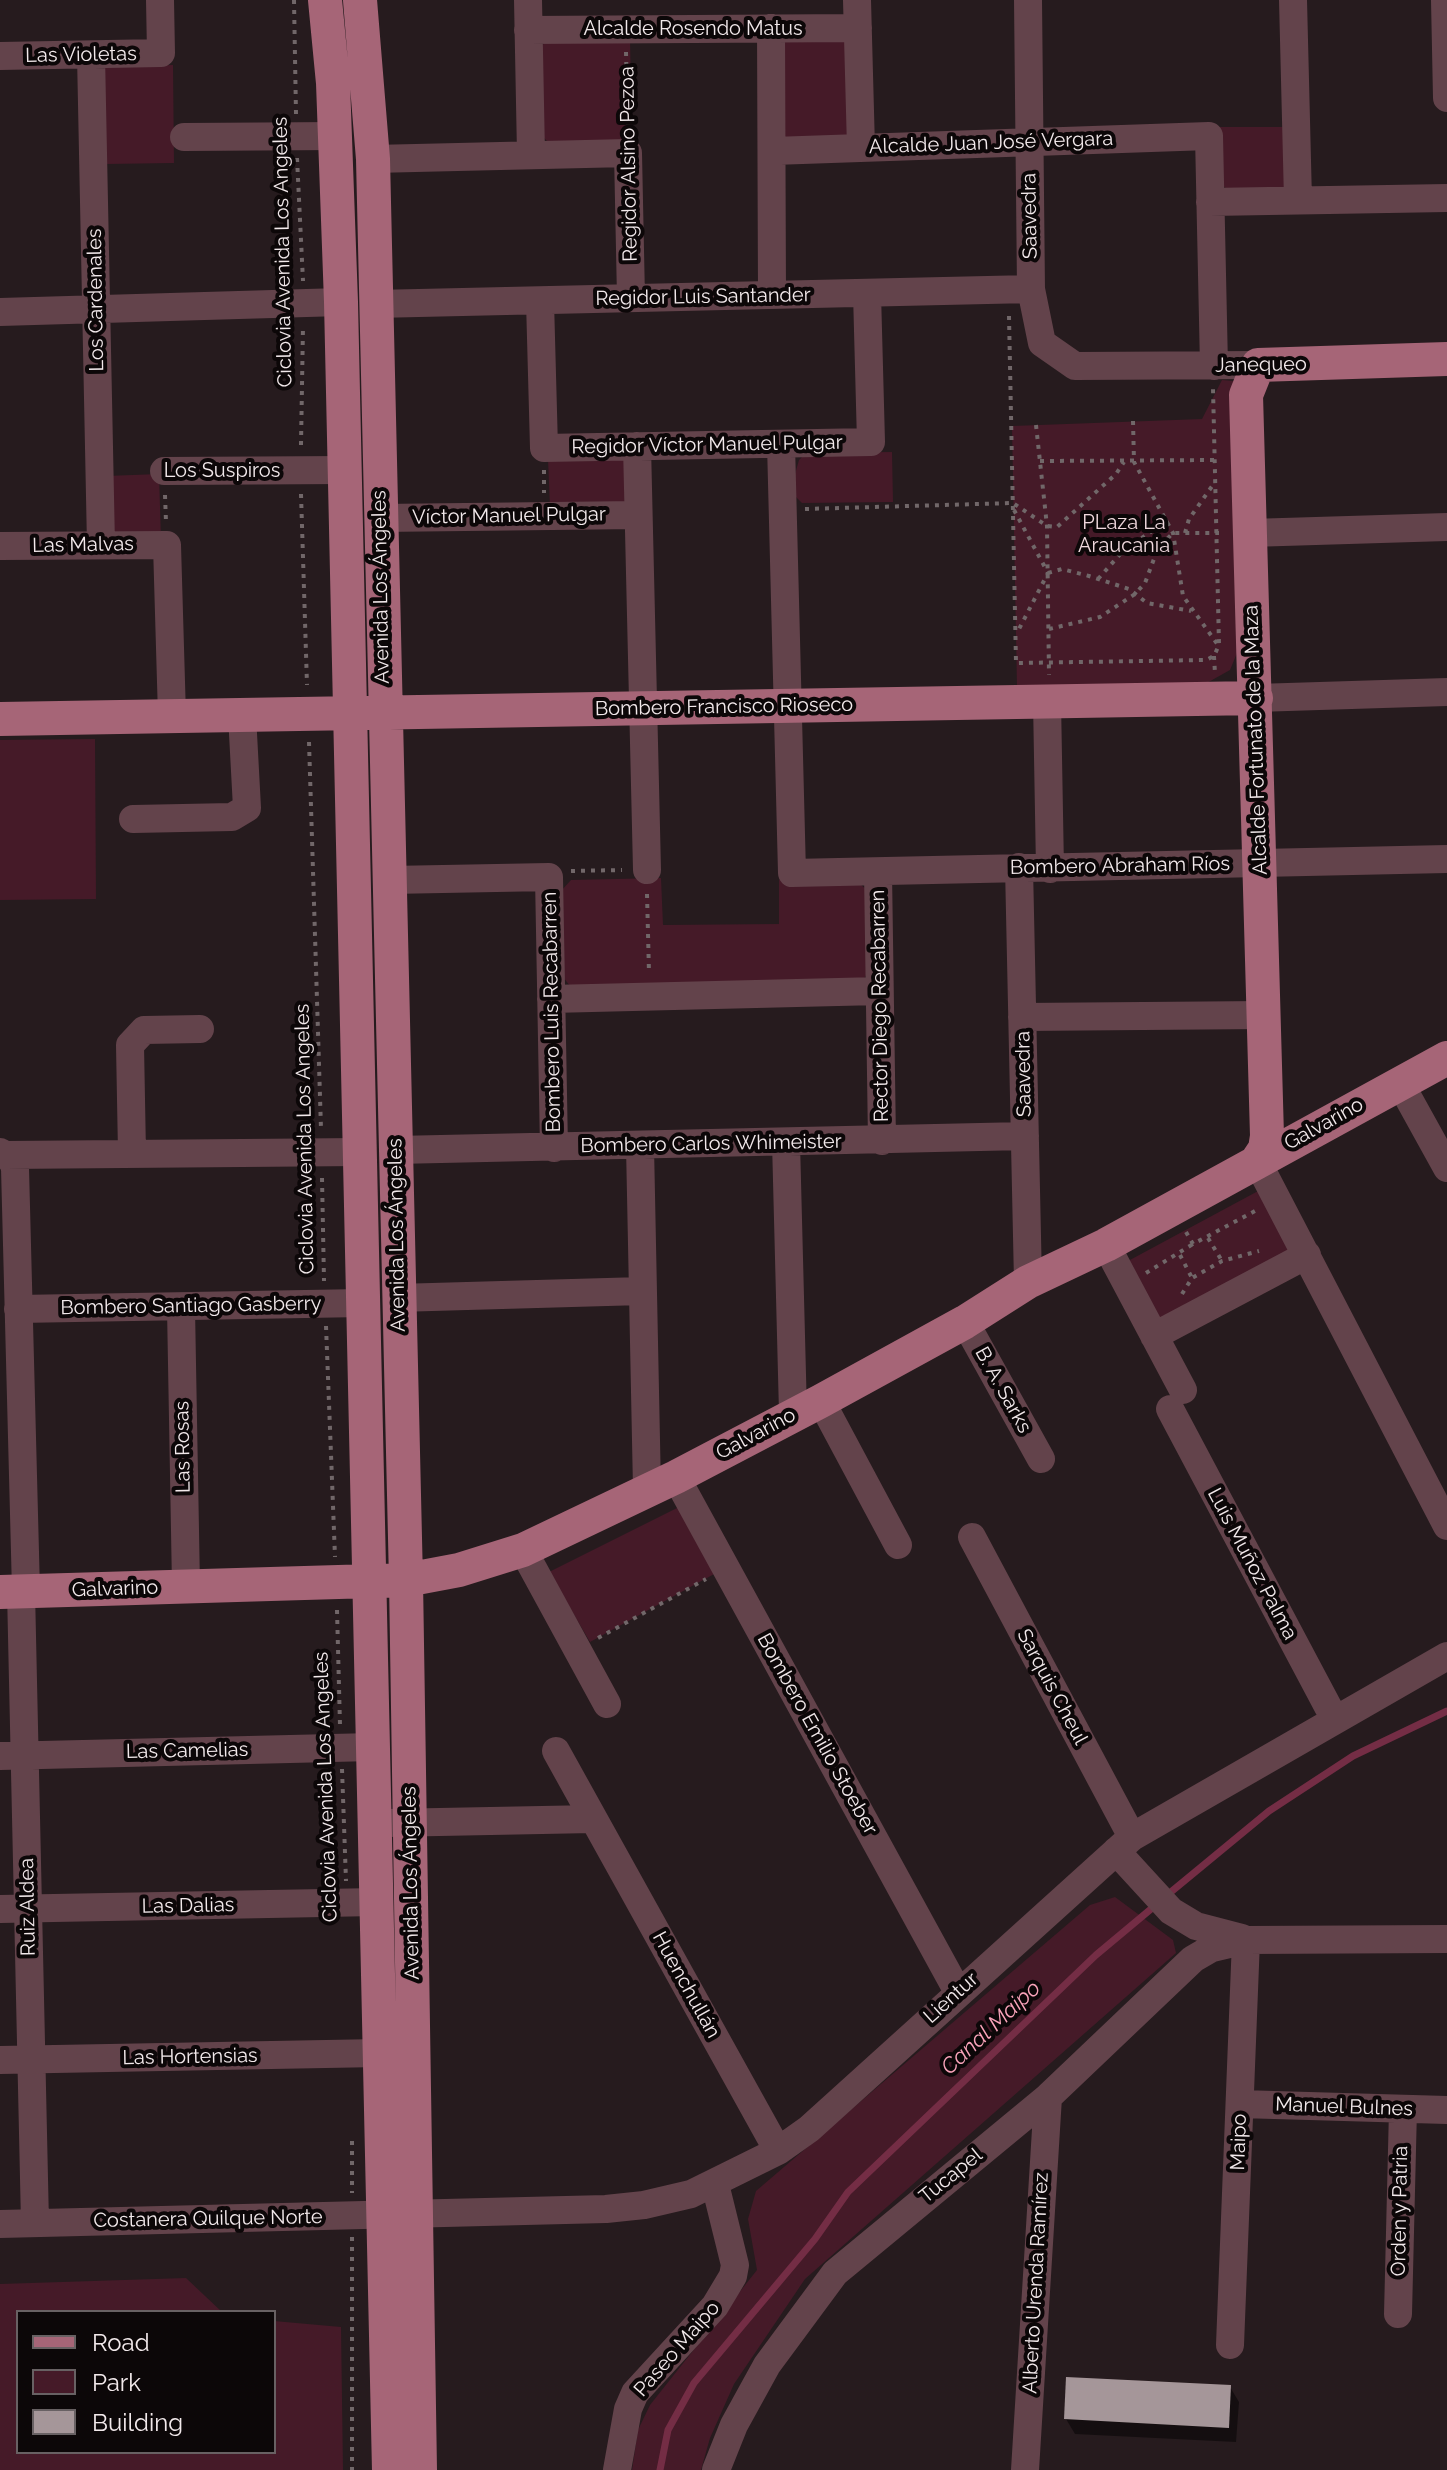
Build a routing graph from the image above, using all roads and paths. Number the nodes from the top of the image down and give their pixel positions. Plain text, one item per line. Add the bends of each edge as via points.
1 (160, 0) edge
2 (294, 0) edge
3 (325, 0) edge
4 (360, 0) edge
5 (528, 0) edge
6 (1028, 0) edge
7 (1293, 0) edge
8 (1445, 0) edge
9 (857, 14) edge
10 (771, 28) junction
11 (528, 30) junction
12 (626, 30) junction
13 (91, 55) junction
14 (0, 56) edge
15 (1447, 98) edge
16 (296, 136) junction
17 (336, 136) junction
18 (184, 137) dead end
19 (1029, 142) junction
20 (861, 148) junction
21 (773, 151) junction
22 (628, 153) junction
23 (531, 154) junction
24 (373, 159) junction
25 (1447, 198) edge
26 (1298, 200) junction
27 (1210, 202) junction
28 (1020, 289) junction
29 (867, 293) junction
30 (772, 295) junction
31 (631, 298) junction
32 (540, 301) junction
33 (341, 302) junction
34 (304, 303) junction
35 (375, 304) junction
36 (96, 311) junction
37 (0, 312) edge
38 (1447, 359) edge
39 (1258, 365) junction
40 (1075, 366) joint
41 (1214, 366) junction
42 (1133, 421) dead end
43 (1036, 425) dead end
44 (781, 444) junction
45 (637, 446) junction
46 (544, 448) junction
47 (1216, 460) junction
48 (1040, 461) junction
49 (1124, 462) junction
50 (1134, 462) junction
51 (300, 470) junction
52 (345, 470) junction
53 (164, 471) joint
54 (1216, 480) junction
55 (1013, 506) junction
56 (783, 510) junction
57 (637, 515) junction
58 (545, 516) junction
59 (380, 518) junction
60 (1168, 520) junction
61 (1047, 526) junction
62 (1447, 527) edge
63 (1173, 533) junction
64 (1184, 533) junction
65 (1233, 533) junction
66 (101, 545) junction
67 (167, 545) junction
68 (0, 546) edge
69 (1048, 573) junction
70 (1098, 579) junction
71 (1135, 594) junction
72 (1191, 611) junction
73 (1049, 629) junction
74 (1016, 635) junction
75 (1219, 645) junction
76 (1050, 662) junction
77 (1447, 692) edge
78 (1256, 698) junction
79 (1047, 701) junction
80 (788, 706) junction
81 (642, 708) junction
82 (351, 713) junction
83 (384, 713) junction
84 (308, 714) junction
85 (242, 715) junction
86 (172, 716) junction
87 (0, 719) edge
88 (133, 819) dead end
89 (1447, 859) edge
90 (1260, 865) junction
91 (1019, 867) junction
92 (1050, 869) junction
93 (647, 870) junction
94 (878, 872) junction
95 (549, 877) junction
96 (390, 880) junction
97 (879, 991) junction
98 (650, 997) junction
99 (551, 999) junction
100 (1264, 1015) junction
101 (1022, 1017) junction
102 (200, 1029) dead end
103 (1447, 1058) edge
104 (1400, 1083) junction
105 (1267, 1119) junction
106 (1025, 1136) junction
107 (1298, 1139) junction
108 (882, 1141) junction
109 (786, 1142) junction
110 (640, 1146) junction
111 (554, 1148) junction
112 (396, 1150) junction
113 (322, 1152) junction
114 (360, 1152) junction
115 (132, 1153) junction
116 (3, 1154) edge
117 (1257, 1161) junction
118 (1447, 1168) edge
119 (1276, 1196) junction
120 (1170, 1209) junction
121 (1208, 1238) junction
122 (1193, 1244) junction
123 (1106, 1245) junction
124 (1180, 1255) junction
125 (1307, 1255) junction
126 (1222, 1261) dead end
127 (1192, 1278) dead end
128 (1028, 1282) junction
129 (1126, 1283) junction
130 (642, 1291) junction
131 (397, 1298) junction
132 (363, 1303) junction
133 (325, 1304) junction
134 (181, 1308) junction
135 (18, 1309) junction
136 (965, 1322) junction
137 (1154, 1336) junction
138 (807, 1407) junction
139 (11, 1433) edge
140 (1041, 1459) dead end
141 (661, 1483) junction
142 (1447, 1526) edge
143 (972, 1537) dead end
144 (898, 1545) dead end
145 (523, 1550) junction
146 (726, 1568) junction
147 (406, 1580) junction
148 (370, 1581) junction
149 (336, 1582) junction
150 (186, 1586) junction
151 (16, 1592) edge
152 (577, 1649) junction
153 (1447, 1656) edge
154 (607, 1704) dead end
155 (1334, 1718) junction
156 (357, 1747) junction
157 (556, 1751) dead end
158 (12, 1756) edge
159 (593, 1819) junction
160 (410, 1822) junction
161 (375, 1823) junction
162 (1124, 1844) junction
163 (362, 1902) junction
164 (0, 1909) edge
165 (28, 1909) junction
166 (1447, 1939) edge
167 (1246, 1940) junction
168 (958, 1992) junction
169 (380, 2053) junction
170 (31, 2059) junction
171 (0, 2060) edge
172 (1048, 2097) junction
173 (1240, 2104) junction
174 (1403, 2109) junction
175 (1447, 2110) edge
176 (351, 2127) dead end
177 (778, 2151) junction
178 (715, 2184) junction
179 (384, 2214) junction
180 (35, 2223) junction
181 (0, 2224) edge
182 (1398, 2314) dead end
183 (1230, 2345) dead end
184 (352, 2470) edge
185 (389, 2470) edge
186 (420, 2470) edge
187 (617, 2470) edge
188 (716, 2470) edge
189 (1025, 2470) edge

1 - 13 street, Las Violetas via 161,53
2 - 16 path, Ciclovia Avenida Los Angeles
3 - 17 main road, Avenida Los Ángeles
4 - 24 main road, Avenida Los Ángeles
5 - 11 street
6 - 19 street, Saavedra
7 - 26 street
8 - 15 street
9 - 10 street, Alcalde Rosendo Matus
9 - 20 street
10 - 12 street, Alcalde Rosendo Matus
10 - 21 street
11 - 12 street, Alcalde Rosendo Matus
11 - 23 street
12 - 22 path, Regidor Alsino Pezoa
13 - 14 street, Las Violetas
13 - 36 street, Los Cardenales
16 - 17 street
16 - 18 street
16 - 34 path, Ciclovia Avenida Los Angeles
17 - 33 main road, Avenida Los Ángeles
19 - 20 street, Alcalde Juan José Vergara
19 - 27 street, Alcalde Juan José Vergara via 1209,136
19 - 28 street, Saavedra
20 - 21 street, Alcalde Juan José Vergara
21 - 30 street
22 - 23 street
22 - 31 street, Regidor Alsino Pezoa
23 - 24 street
24 - 35 main road, Avenida Los Ángeles
25 - 26 street
26 - 27 street
27 - 41 street
28 - 29 street, Regidor Luis Santander
28 - 40 street, Saavedra via 1042,343
28 - 55 path
29 - 30 street, Regidor Luis Santander
29 - 44 street, Regidor Víctor Manuel Pulgar via 871,442
30 - 31 street, Regidor Luis Santander
31 - 32 street, Regidor Luis Santander
32 - 35 street, Regidor Luis Santander
32 - 46 street
33 - 34 street
33 - 52 main road, Avenida Los Ángeles
34 - 36 street
34 - 51 path, Ciclovia Avenida Los Angeles
35 - 59 main road, Avenida Los Ángeles
36 - 37 street
36 - 66 street, Los Cardenales
38 - 39 main road, Janequeo
39 - 41 street, Janequeo
39 - 65 main road, Alcalde Fortunato de la Maza via 1246,395
40 - 41 street, Janequeo
41 - 47 path
42 - 50 path
43 - 48 path
44 - 45 street, Regidor Víctor Manuel Pulgar
44 - 56 street
45 - 46 street, Regidor Víctor Manuel Pulgar
45 - 57 street
46 - 58 path
47 - 50 path
47 - 54 path
48 - 49 path
48 - 61 path
49 - 50 path
49 - 61 path via 1057,527
50 - 60 path
51 - 52 street, Los Suspiros
51 - 53 street, Los Suspiros
51 - 84 path, Ciclovia Avenida Los Angeles
52 - 82 main road, Avenida Los Ángeles
53 - 67 path
54 - 64 path
54 - 65 path
55 - 56 path
55 - 61 path
55 - 69 path
55 - 74 path
56 - 80 street
57 - 58 street, Víctor Manuel Pulgar
57 - 81 street
58 - 59 street, Víctor Manuel Pulgar
59 - 83 main road, Avenida Los Ángeles
60 - 63 path
60 - 70 path via 1123,551
61 - 69 path
62 - 65 street
63 - 64 path
63 - 71 path via 1158,548 1145,583
63 - 72 path via 1183,596
64 - 65 path
65 - 75 path
65 - 78 main road, Alcalde Fortunato de la Maza
66 - 67 street, Las Malvas
66 - 68 street, Las Malvas
67 - 86 street
69 - 70 path via 1062,569
69 - 73 path
69 - 74 path
70 - 71 path
71 - 72 path via 1147,603
71 - 73 path via 1100,617
72 - 75 path
73 - 76 path
74 - 76 path via 1016,663
75 - 76 path via 1206,660
76 - 79 path
77 - 78 street, Bombero Francisco Rioseco
78 - 79 main road, Bombero Francisco Rioseco
78 - 90 main road, Alcalde Fortunato de la Maza
79 - 80 main road, Bombero Francisco Rioseco
79 - 92 street
80 - 81 main road, Bombero Francisco Rioseco
80 - 94 street, Bombero Abraham Ríos via 792,873
81 - 83 main road, Bombero Francisco Rioseco
81 - 93 street
82 - 83 main road, Bombero Francisco Rioseco
82 - 84 main road, Bombero Francisco Rioseco
82 - 114 main road, Avenida Los Ángeles
83 - 96 main road, Avenida Los Ángeles
84 - 85 main road, Bombero Francisco Rioseco
84 - 113 path, Ciclovia Avenida Los Angeles
85 - 86 main road, Bombero Francisco Rioseco
85 - 88 street via 247,808 232,817
86 - 87 main road, Bombero Francisco Rioseco
89 - 90 street, Bombero Abraham Ríos
90 - 92 street, Bombero Abraham Ríos
90 - 100 main road, Alcalde Fortunato de la Maza
91 - 92 street, Bombero Abraham Ríos
91 - 94 street, Bombero Abraham Ríos
91 - 101 street, Saavedra
93 - 95 path via 560,872
93 - 98 path
94 - 97 street, Rector Diego Recabarren
95 - 96 street
95 - 99 street, Bombero Luis Recabarren
96 - 112 main road, Avenida Los Ángeles
97 - 98 street
97 - 108 street, Rector Diego Recabarren
98 - 99 street
99 - 111 street, Bombero Luis Recabarren
100 - 101 street
100 - 105 main road, Alcalde Fortunato de la Maza
101 - 106 street, Saavedra
102 - 115 street via 144,1030 130,1045
103 - 104 main road, Galvarino
104 - 107 main road, Galvarino
104 - 118 street
105 - 107 main road via 1276,1141
105 - 117 main road, Alcalde Fortunato de la Maza via 1265,1149
106 - 108 street, Bombero Carlos Whimeister
106 - 128 street, Saavedra
107 - 117 main road, Galvarino
108 - 109 street, Bombero Carlos Whimeister
109 - 110 street, Bombero Carlos Whimeister
109 - 138 street
110 - 111 street, Bombero Carlos Whimeister
110 - 130 street, Bombero Emilio Stoeber
111 - 112 street, Bombero Carlos Whimeister
112 - 131 main road, Avenida Los Ángeles
113 - 114 street
113 - 115 street
113 - 133 path, Ciclovia Avenida Los Angeles
114 - 132 main road, Avenida Los Ángeles
115 - 116 street
116 - 135 street, Ruiz Aldea via 15,1168
117 - 119 street
117 - 120 main road, Galvarino
119 - 121 path
119 - 125 street
120 - 122 path
120 - 123 main road, Galvarino
121 - 122 path
121 - 126 path
122 - 124 path
123 - 128 main road, Galvarino
123 - 129 street, Luis Muñoz Palma
124 - 127 path
124 - 129 path
125 - 137 street
125 - 142 street
128 - 136 main road, Galvarino
129 - 137 street, Luis Muñoz Palma
130 - 131 street
130 - 141 street, Bombero Emilio Stoeber
131 - 147 main road, Avenida Los Ángeles
132 - 133 street, Bombero Santiago Gasberry
132 - 148 main road, Avenida Los Ángeles
133 - 134 street, Bombero Santiago Gasberry
133 - 149 path, Ciclovia Avenida Los Angeles
134 - 135 street, Bombero Santiago Gasberry
134 - 150 street, Las Rosas
135 - 139 street, Ruiz Aldea
136 - 138 main road, Galvarino
136 - 140 street, B. A. Sarks
137 - 155 street, Luis Muñoz Palma via 1177,1400
138 - 141 main road, Galvarino
138 - 144 street
139 - 151 street, Ruiz Aldea
141 - 145 main road, Galvarino
141 - 146 street, Bombero Emilio Stoeber
143 - 162 street, Sarquis Cheul
145 - 147 main road, Galvarino
145 - 152 street
146 - 152 path
146 - 168 street, Bombero Emilio Stoeber
147 - 148 main road, Galvarino
147 - 160 main road, Avenida Los Ángeles
148 - 149 main road, Galvarino
148 - 156 main road, Avenida Los Ángeles
149 - 150 main road, Galvarino
149 - 156 path, Ciclovia Avenida Los Angeles
150 - 151 main road, Galvarino
151 - 158 street, Ruiz Aldea
152 - 154 street
153 - 155 street, Lientur
155 - 162 street, Lientur
156 - 158 street, Las Camelias
156 - 161 main road, Avenida Los Ángeles
156 - 163 path, Ciclovia Avenida Los Angeles
157 - 159 street, Huenchullán
158 - 165 street, Ruiz Aldea
159 - 160 street
159 - 177 street, Huenchullán
160 - 161 street
160 - 179 main road, Avenida Los Ángeles
161 - 163 main road, Avenida Los Ángeles
162 - 167 street, Tucapel via 1163,1902 1196,1926
162 - 168 street, Lientur
163 - 165 street, Las Dalias
163 - 169 main road, Avenida Los Ángeles
164 - 165 street, Las Dalias
165 - 170 street, Ruiz Aldea
166 - 167 street, Tucapel
167 - 172 street, Tucapel via 1193,1959
167 - 173 street, Maipo
168 - 177 street, Lientur via 809,2129
169 - 170 street, Las Hortensias
169 - 179 main road, Avenida Los Ángeles
170 - 171 street, Las Hortensias
170 - 180 street, Ruiz Aldea
172 - 188 street, Tucapel via 835,2273 767,2365
172 - 189 street, Alberto Urenda Ramírez
173 - 174 street, Manuel Bulnes
173 - 183 street, Maipo
174 - 175 street, Manuel Bulnes
174 - 182 street, Orden y Patria
176 - 179 path
177 - 178 street, Lientur
178 - 179 street, Lientur via 644,2205
178 - 187 street, Paseo Maipo via 735,2265 733,2276 715,2306 635,2393
179 - 180 street, Costanera Quilque Norte
179 - 184 path
179 - 185 main road, Avenida Los Ángeles
179 - 186 main road, Avenida Los Ángeles
180 - 181 street, Costanera Quilque Norte

